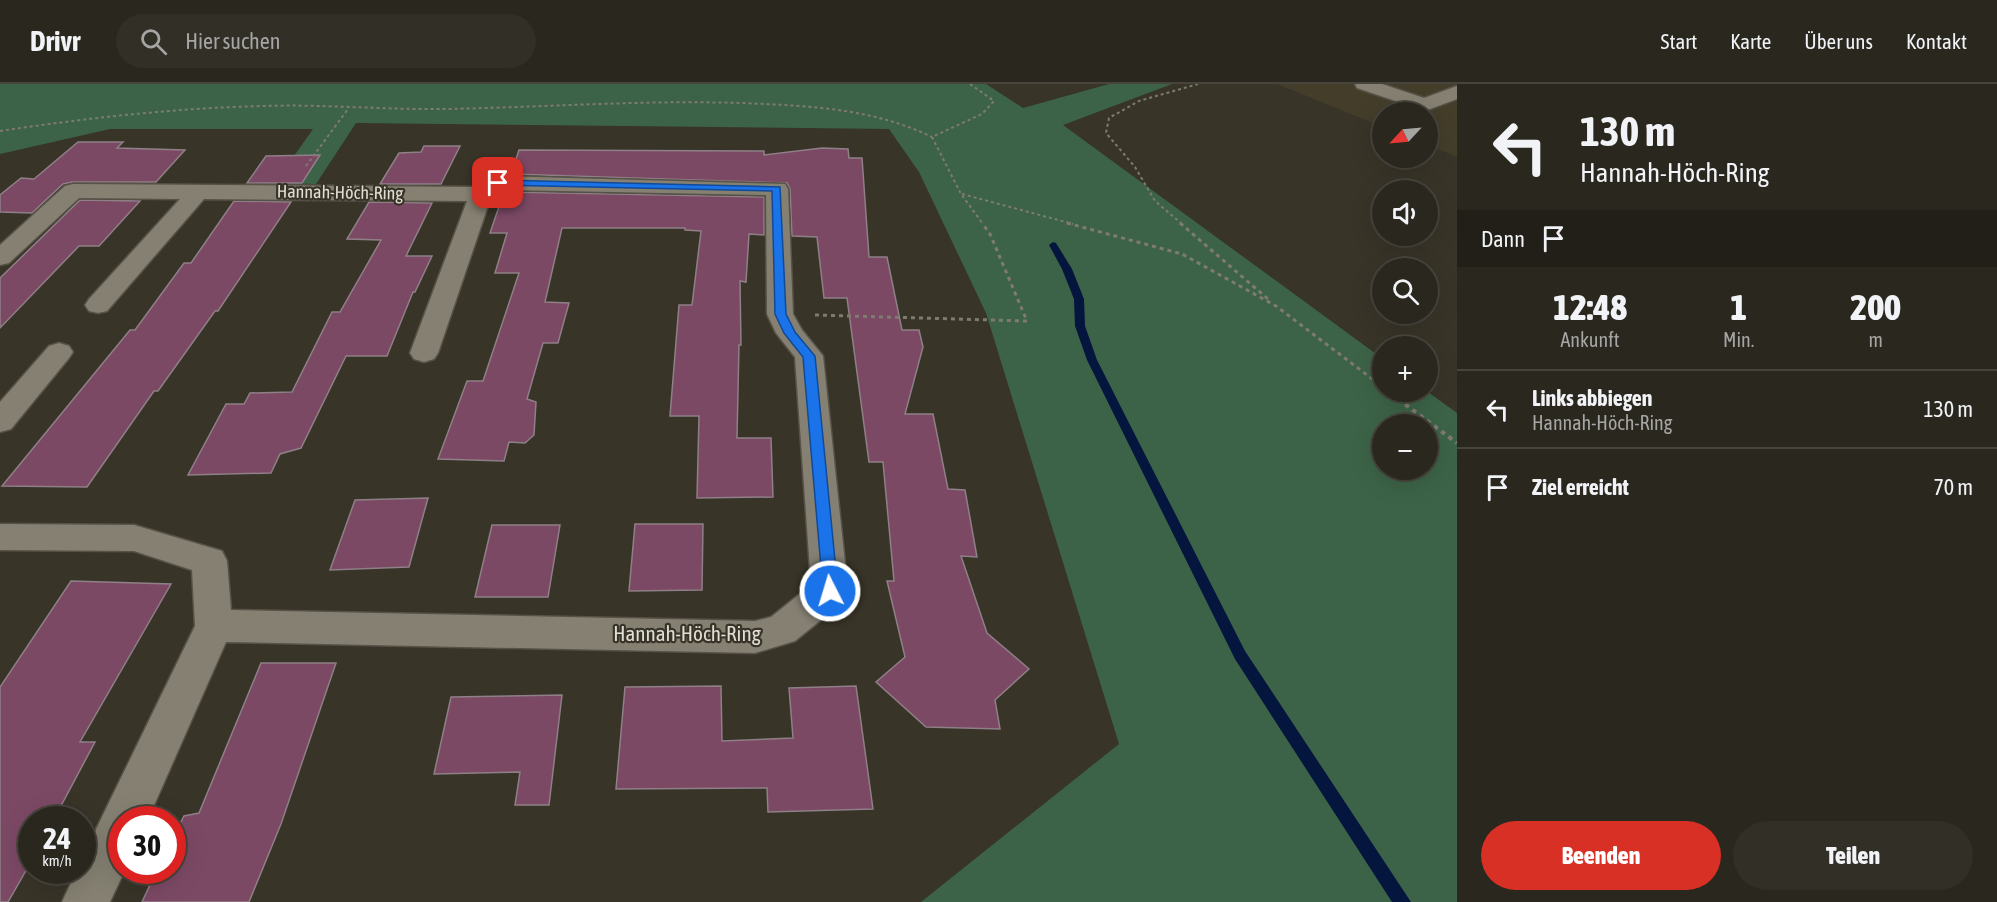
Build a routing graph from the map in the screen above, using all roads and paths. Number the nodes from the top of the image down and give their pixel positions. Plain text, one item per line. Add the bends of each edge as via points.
1 (970, 84) edge
2 (1198, 84) edge
3 (1364, 84) edge
4 (1457, 92) edge
5 (348, 108) junction
6 (0, 130) edge
7 (932, 137) junction
8 (198, 192) junction
9 (287, 192) junction
10 (481, 194) junction
11 (962, 194) junction
12 (0, 258) edge
13 (98, 305) dead end
14 (1276, 306) junction
15 (780, 314) junction
16 (59, 352) dead end
17 (424, 353) dead end
18 (1372, 379) edge
19 (1402, 402) edge
20 (0, 422) edge
21 (1457, 443) edge
22 (0, 537) edge
23 (214, 626) junction
24 (131, 806) edge
25 (108, 856) edge
26 (86, 902) edge

1 - 7 path via 994,101 989,110
2 - 14 path via 1139,101 1109,118 1106,133 1135,167 1155,201
3 - 4 street via 1425,105
5 - 6 path via 207,108
5 - 7 path via 660,102 778,104 888,117
5 - 9 path
7 - 11 path
8 - 9 street, Hannah-Höch-Ring
8 - 12 street, Hannah-Höch-Ring via 73,191
8 - 13 street
9 - 10 street, Hannah-Höch-Ring
10 - 15 street, Hannah-Höch-Ring via 498,183 777,189
10 - 17 street
11 - 14 path via 1182,254
11 - 15 path via 990,234 1027,321
14 - 18 path
15 - 23 street, Hannah-Höch-Ring via 809,356 830,591 782,630 755,637
16 - 20 street
19 - 21 path
22 - 23 street via 134,537 209,561
23 - 24 street
25 - 26 street

